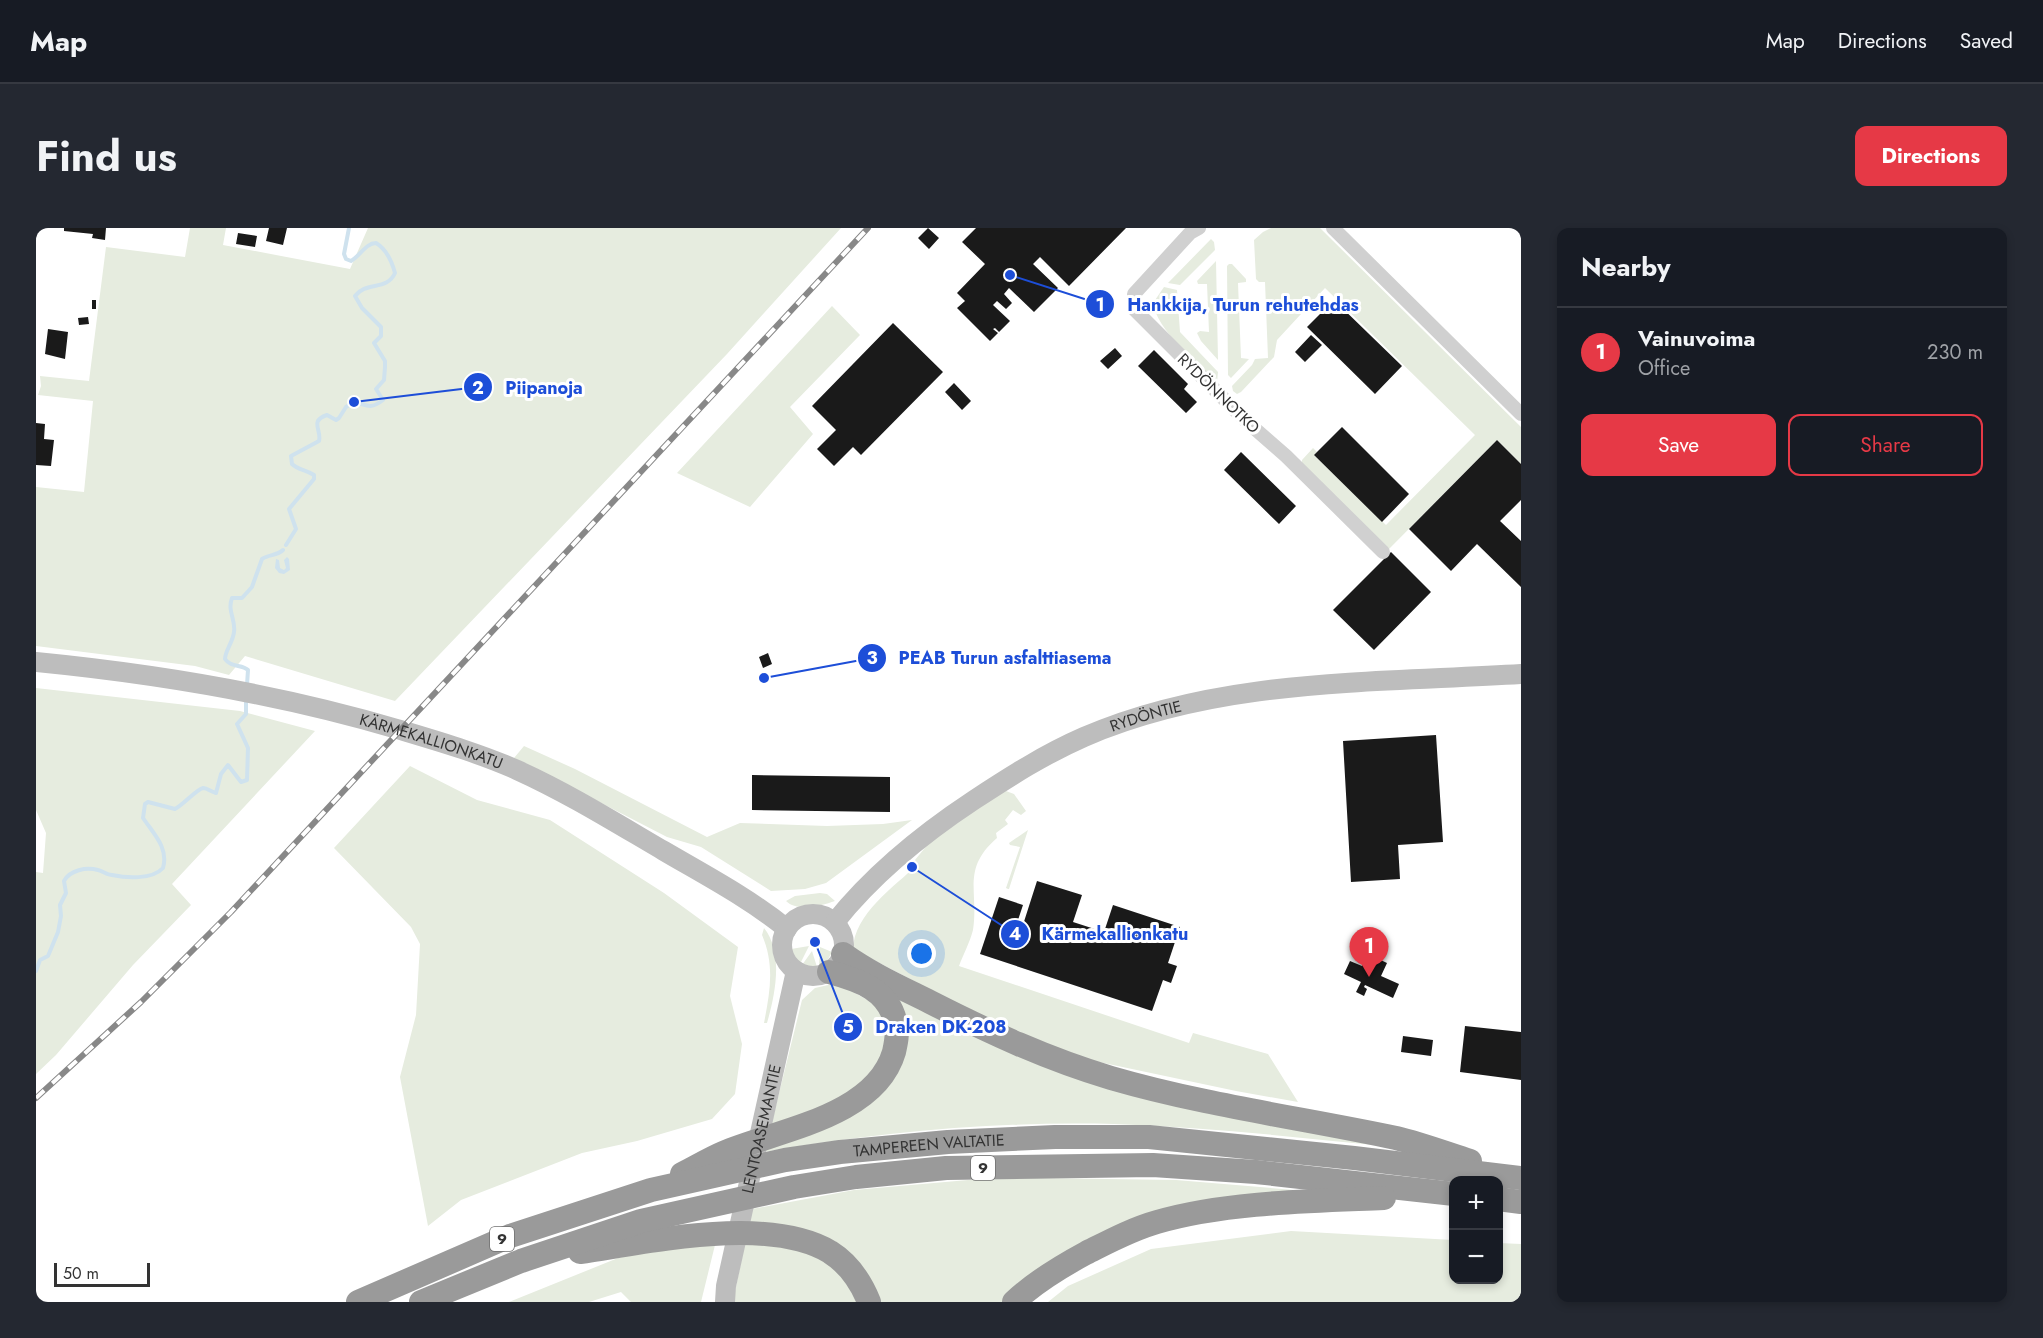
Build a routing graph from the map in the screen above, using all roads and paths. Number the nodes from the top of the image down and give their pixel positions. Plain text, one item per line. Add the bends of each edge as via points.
1 (1199, 228) edge
2 (1333, 228) edge
3 (1521, 414) edge
4 (1383, 552) dead end
5 (36, 662) edge
6 (1521, 674) edge
7 (834, 922) junction
8 (787, 929) junction
9 (836, 963) junction
10 (796, 971) junction
11 (1521, 1177) edge
12 (651, 1190) junction
13 (1449, 1194) edge
14 (1449, 1195) edge
15 (1503, 1200) edge
16 (1521, 1202) edge
17 (522, 1261) junction
18 (723, 1297) edge
19 (358, 1302) edge
20 (421, 1302) edge
21 (869, 1302) edge
22 (1014, 1302) edge

1 - 4 street, RYDÖNNOTKO via 1134,294 1134,309
2 - 3 street
5 - 8 street, KÄRMEKALLIONKATU via 174,679 307,705 474,753 563,793 700,872
6 - 7 street, RYDÖNTIE via 1257,690 1124,722 1047,756 940,823 889,864
7 - 8 street via 807,914
7 - 9 street via 844,940
8 - 10 street via 782,948
9 - 10 street via 815,976
9 - 11 highway via 884,980 1047,1057 1111,1078 1398,1139
9 - 12 highway via 877,991 894,1017 897,1033 893,1055 876,1083 828,1115 723,1153
10 - 18 street, LENTOASEMANTIE
11 - 12 highway, TAMPEREEN VALTATIE / 9 via 1149,1137 1055,1137 840,1152
12 - 19 highway, TAMPEREEN VALTATIE / 9 via 510,1236
13 - 17 highway, TAMPEREEN VALTATIE / 9 via 1257,1172 1154,1165 946,1168 856,1177 759,1194 641,1221
14 - 22 highway via 1331,1200 1178,1216 1140,1228 1076,1258
15 - 16 highway
17 - 20 highway, TAMPEREEN VALTATIE / 9
17 - 21 highway via 669,1239 749,1234 784,1237 812,1244 840,1259 855,1274

